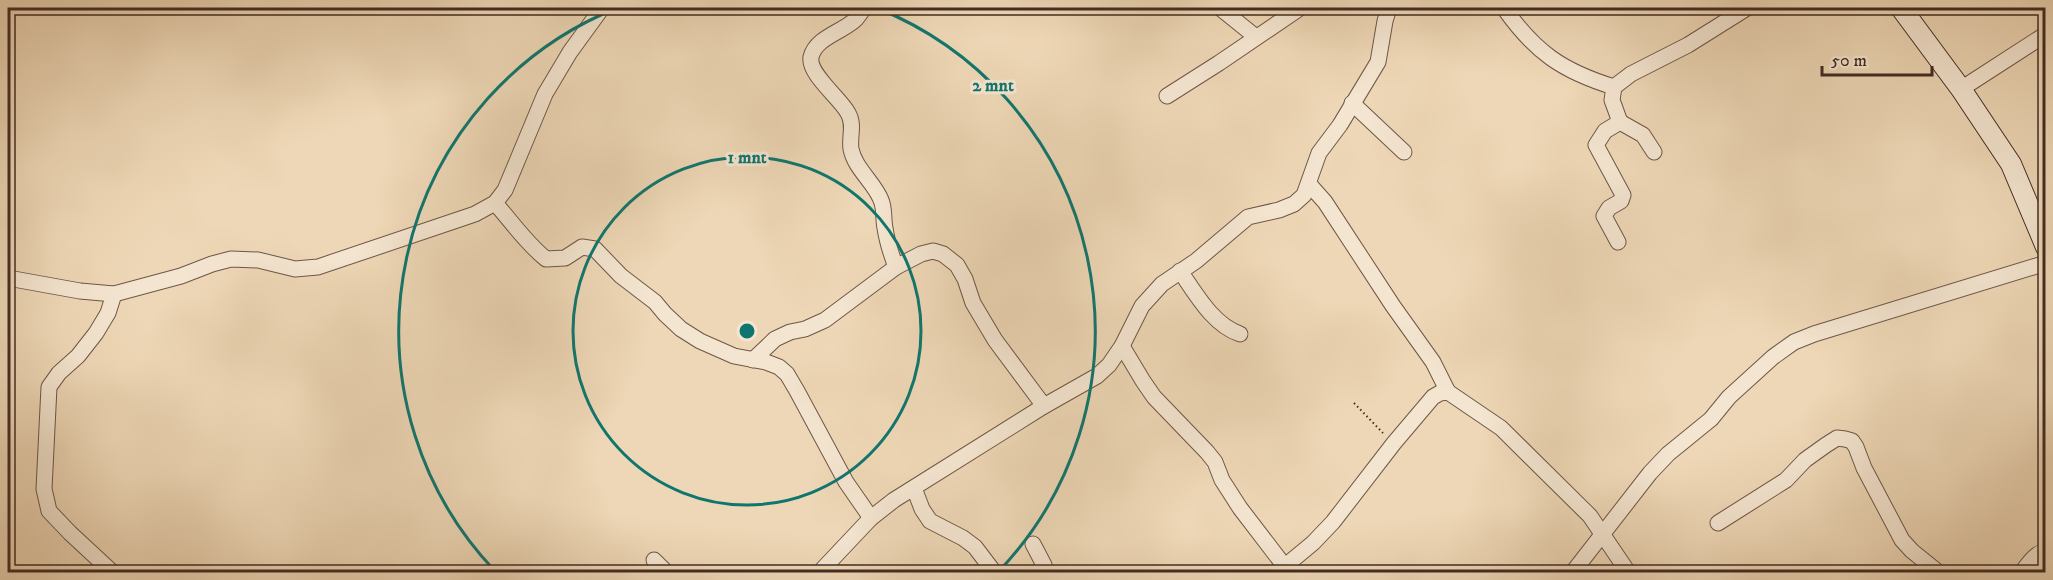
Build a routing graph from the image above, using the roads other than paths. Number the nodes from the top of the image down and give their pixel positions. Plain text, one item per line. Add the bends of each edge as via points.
1 (602, 8) edge
2 (864, 8) edge
3 (1220, 8) edge
4 (1300, 8) edge
5 (1389, 8) edge
6 (1504, 8) edge
7 (1747, 8) edge
8 (1901, 8) edge
9 (2046, 34) edge
10 (1256, 37) junction
11 (1614, 87) junction
12 (1961, 88) junction
13 (1167, 96) dead end
14 (1352, 103) junction
15 (1620, 122) junction
16 (1404, 152) dead end
17 (1654, 152) dead end
18 (1309, 184) junction
19 (495, 203) junction
20 (1618, 242) dead end
21 (2046, 247) edge
22 (2046, 263) edge
23 (896, 267) junction
24 (1180, 272) junction
25 (8, 278) edge
26 (114, 294) junction
27 (1240, 334) dead end
28 (1122, 346) junction
29 (753, 360) junction
30 (1448, 392) junction
31 (1044, 406) junction
32 (914, 488) junction
33 (871, 518) junction
34 (1718, 522) dead end
35 (1603, 536) junction
36 (1033, 544) dead end
37 (2046, 551) edge
38 (654, 560) dead end
39 (1284, 570) edge
40 (112, 573) edge
41 (666, 573) edge
42 (819, 573) edge
43 (994, 573) edge
44 (1038, 573) edge
45 (1573, 573) edge
46 (1628, 573) edge
47 (1938, 573) edge
48 (2022, 573) edge

1 - 19 street via 545,94 505,190
2 - 23 street via 856,19 814,49 811,59 813,69 850,115 851,151 880,197 888,248
3 - 10 street
4 - 10 street
5 - 14 street via 1378,62
6 - 11 street via 1521,32 1546,55 1587,79
7 - 11 street
8 - 12 street
9 - 12 street
10 - 13 street
11 - 15 street via 1612,100
12 - 21 street via 2011,164
14 - 16 street
14 - 18 street via 1319,153
15 - 17 street via 1643,135
15 - 20 street via 1605,131 1596,145 1623,195 1604,216
18 - 24 street via 1294,204 1248,217
18 - 30 street via 1433,362
19 - 26 street via 475,214 318,267 295,269 258,260 231,260
19 - 29 street via 531,247 546,259 565,258 582,248 595,249 681,329 714,348
22 - 35 street via 1794,342 1668,454
23 - 29 street via 825,320 775,339
23 - 31 street via 933,251 957,265 995,340
24 - 27 street via 1216,319
24 - 28 street via 1150,295
25 - 26 street
26 - 40 street via 96,333 50,387 44,489 50,511
28 - 31 street via 1097,376
28 - 39 street via 1154,397 1211,457 1240,508
29 - 33 street via 779,367 787,374 846,482
30 - 35 street via 1501,428 1590,516
30 - 39 street via 1433,397 1333,522
31 - 32 street
32 - 33 street
32 - 43 street via 930,521 975,547
33 - 42 street
34 - 47 street via 1786,480 1826,445 1837,438 1848,439 1856,447 1902,540
35 - 45 street
35 - 46 street
36 - 44 street via 1044,561
37 - 48 street via 2028,562
38 - 41 street

